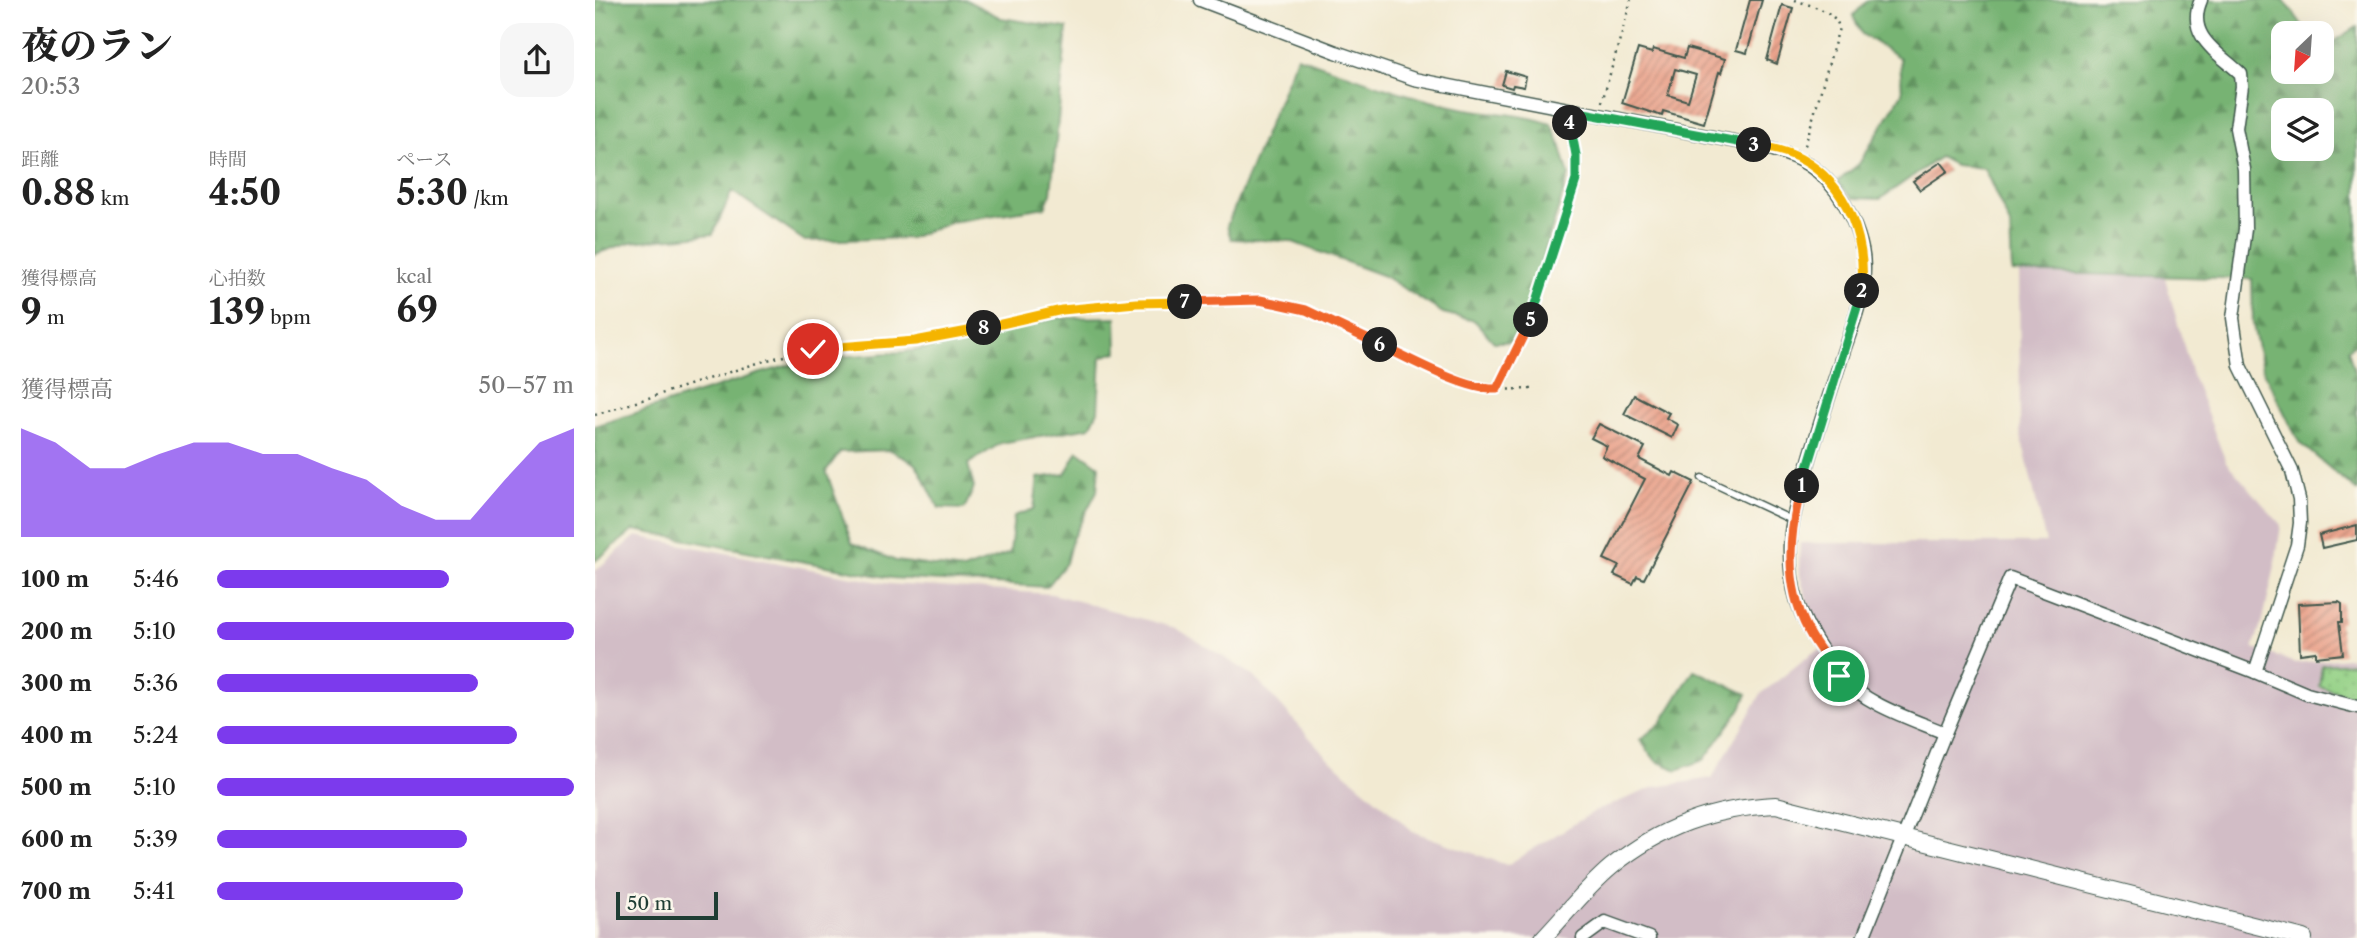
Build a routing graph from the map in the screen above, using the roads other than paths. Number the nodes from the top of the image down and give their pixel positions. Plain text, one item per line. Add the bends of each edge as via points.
1 (1200, 0) edge
2 (2201, 0) edge
3 (1702, 478) dead end
4 (1794, 521) junction
5 (2255, 672) junction
6 (2357, 707) edge
7 (1945, 733) junction
8 (1905, 839) junction
9 (1543, 938) edge
10 (1583, 938) edge
11 (1649, 938) edge
12 (1863, 938) edge
13 (2304, 938) edge

1 - 4 street via 1415,79 1759,146 1801,159 1823,175 1854,221 1864,267 1862,293
2 - 5 street via 2197,24 2205,43 2241,74 2236,128 2244,169 2245,229 2233,318 2240,366 2292,471 2299,499 2297,545
3 - 4 lane
4 - 7 street via 1790,541 1794,597 1808,631 1839,676 1883,707
5 - 6 street via 2307,694
5 - 7 street via 2010,578
7 - 8 street
8 - 9 street via 1776,805 1708,814 1657,835 1610,868
8 - 12 street
8 - 13 street
10 - 11 street via 1605,922

